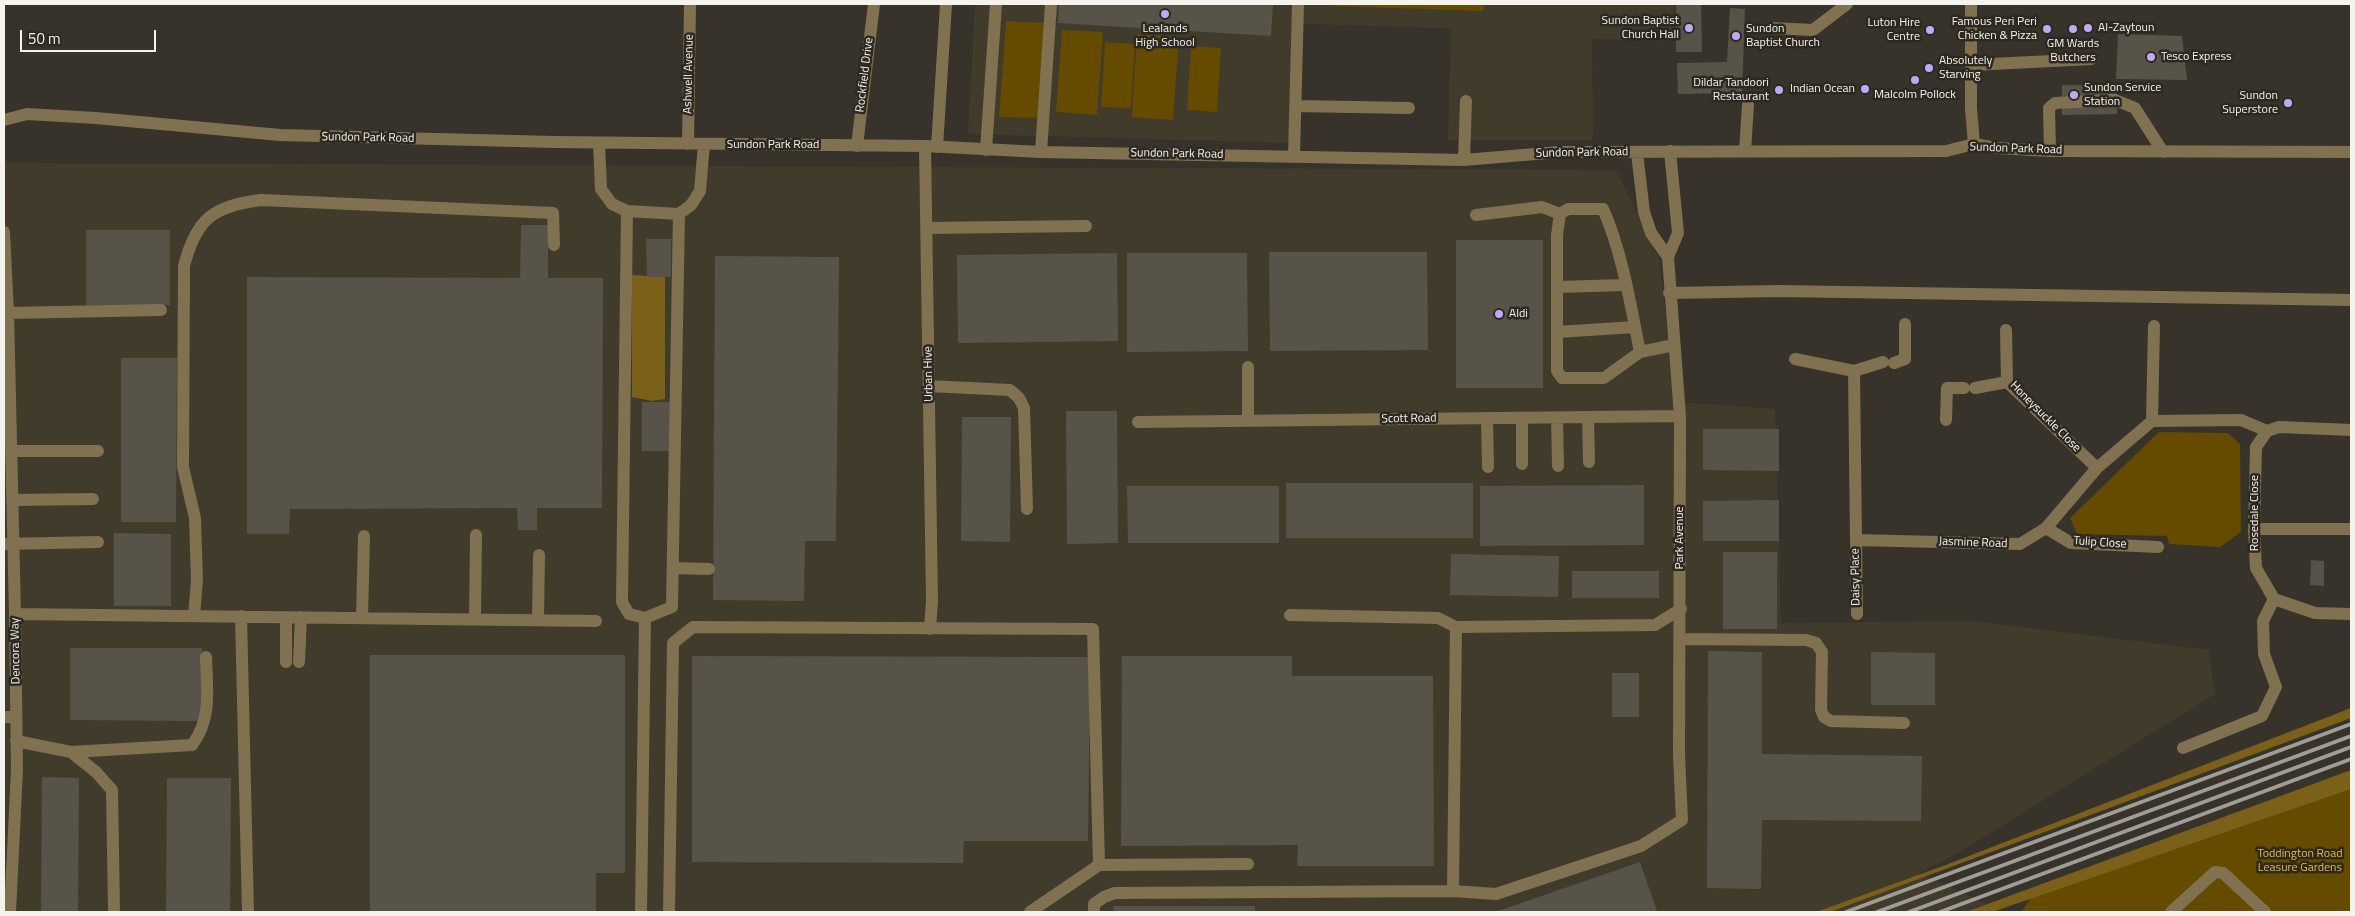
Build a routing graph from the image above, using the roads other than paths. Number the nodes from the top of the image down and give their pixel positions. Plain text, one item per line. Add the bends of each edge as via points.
1 (690, 4) edge
2 (874, 4) edge
3 (946, 4) edge
4 (996, 4) edge
5 (1051, 4) edge
6 (1298, 4) edge
7 (1847, 4) edge
8 (1971, 4) edge
9 (1772, 28) dead end
10 (2091, 59) dead end
11 (1972, 65) junction
12 (1466, 100) dead end
13 (1748, 105) dead end
14 (1296, 106) junction
15 (1409, 108) dead end
16 (4, 120) edge
17 (599, 143) junction
18 (688, 144) junction
19 (704, 144) junction
20 (1974, 144) junction
21 (857, 146) junction
22 (931, 146) junction
23 (986, 150) junction
24 (2050, 150) junction
25 (1670, 151) junction
26 (1041, 152) junction
27 (1745, 152) junction
28 (2163, 152) junction
29 (2351, 152) edge
30 (1637, 153) junction
31 (1294, 156) junction
32 (1464, 160) junction
33 (627, 211) junction
34 (679, 214) junction
35 (1560, 214) junction
36 (1476, 215) dead end
37 (1086, 226) dead end
38 (926, 228) junction
39 (4, 232) edge
40 (554, 245) dead end
41 (1668, 257) junction
42 (1625, 285) junction
43 (1557, 287) junction
44 (1669, 293) junction
45 (2351, 300) edge
46 (161, 310) dead end
47 (8, 313) junction
48 (1905, 324) dead end
49 (2154, 326) dead end
50 (1635, 327) junction
51 (2006, 330) dead end
52 (1557, 332) junction
53 (1674, 345) junction
54 (1640, 352) junction
55 (1795, 359) dead end
56 (6, 365) edge
57 (1248, 367) dead end
58 (1854, 371) junction
59 (2008, 382) junction
60 (929, 386) junction
61 (1680, 416) junction
62 (1588, 417) junction
63 (1487, 418) junction
64 (1522, 418) junction
65 (1557, 418) junction
66 (1946, 420) dead end
67 (2152, 420) junction
68 (1248, 421) junction
69 (1138, 422) dead end
70 (2351, 430) edge
71 (2267, 431) junction
72 (12, 451) junction
73 (98, 451) dead end
74 (1589, 462) dead end
75 (1522, 464) dead end
76 (1558, 466) dead end
77 (1488, 467) dead end
78 (2098, 468) junction
79 (13, 500) junction
80 (93, 500) dead end
81 (1027, 509) dead end
82 (2046, 528) junction
83 (2254, 529) junction
84 (2351, 529) edge
85 (476, 534) dead end
86 (364, 536) dead end
87 (1856, 540) junction
88 (98, 542) dead end
89 (8, 543) edge
90 (2158, 547) dead end
91 (539, 555) dead end
92 (673, 568) junction
93 (708, 570) dead end
94 (2274, 600) junction
95 (1681, 609) junction
96 (15, 614) junction
97 (1857, 614) dead end
98 (2351, 614) edge
99 (194, 616) junction
100 (241, 616) junction
101 (1290, 616) dead end
102 (286, 617) junction
103 (301, 617) junction
104 (362, 618) junction
105 (645, 618) junction
106 (475, 619) junction
107 (538, 620) junction
108 (596, 621) dead end
109 (1456, 627) junction
110 (930, 629) junction
111 (1680, 639) junction
112 (206, 657) dead end
113 (10, 717) edge
114 (1904, 723) dead end
115 (16, 741) junction
116 (2183, 748) dead end
117 (70, 752) junction
118 (1248, 864) dead end
119 (1099, 865) junction
120 (1453, 891) junction
121 (10, 912) edge
122 (114, 912) edge
123 (248, 912) edge
124 (641, 912) edge
125 (669, 912) edge
126 (1030, 912) edge
127 (1094, 912) edge
128 (2171, 912) edge
129 (2264, 912) edge

1 - 18 street, Ashwell Avenue
2 - 21 street, Rockfield Drive
3 - 22 street, Urban Hive
4 - 23 street
5 - 26 street
6 - 14 street
7 - 9 street via 1813,30
8 - 11 street
10 - 11 street
11 - 20 street
12 - 32 street
13 - 27 street
14 - 15 street
14 - 31 street
16 - 17 street, Sundon Park Road via 27,114 280,135
17 - 18 street, Sundon Park Road
17 - 33 street via 600,189 612,204
18 - 19 street, Sundon Park Road
19 - 21 street, Sundon Park Road
19 - 34 street via 700,191 691,205
20 - 24 street, Sundon Park Road
20 - 27 street, Sundon Park Road via 1946,151
21 - 22 street, Sundon Park Road
22 - 23 street, Sundon Park Road
22 - 38 street, Urban Hive
23 - 26 street, Sundon Park Road
24 - 28 street, Sundon Park Road
24 - 28 street via 2049,108 2055,103 2115,100 2135,108
25 - 27 street, Sundon Park Road
25 - 30 street, Sundon Park Road
25 - 41 street, Park Avenue via 1678,234
26 - 31 street, Sundon Park Road
28 - 29 street, Sundon Park Road
30 - 32 street, Sundon Park Road via 1559,152
30 - 41 street via 1644,212 1651,233
31 - 32 street, Sundon Park Road
33 - 34 street
33 - 105 street via 622,602 629,614
34 - 92 street
35 - 36 street via 1542,207
35 - 42 street via 1568,209 1603,209
35 - 43 street via 1556,235
37 - 38 street
38 - 60 street, Urban Hive
39 - 47 street, Dencora Way
40 - 99 street via 553,213 261,200 225,206 208,218 190,242 184,266 183,467 196,518
41 - 44 street, Park Avenue
42 - 43 street
42 - 50 street
43 - 52 street
44 - 45 street via 1779,291
44 - 53 street, Park Avenue
46 - 47 street
47 - 56 street, Dencora Way
48 - 58 street via 1905,359
49 - 67 street
50 - 52 street
50 - 54 street
51 - 59 street, Honeysuckle Close
52 - 54 street via 1557,371 1562,378 1604,378
53 - 54 street
53 - 61 street, Park Avenue
55 - 58 street
56 - 72 street, Dencora Way
57 - 68 street
58 - 87 street
59 - 66 street via 1947,388
59 - 78 street, Honeysuckle Close
60 - 81 street via 1010,390 1018,398 1024,408
60 - 110 street, Urban Hive
61 - 62 street, Scott Road
61 - 95 street, Park Avenue
62 - 65 street, Scott Road
62 - 74 street
63 - 64 street, Scott Road
63 - 68 street, Scott Road
63 - 77 street
64 - 65 street, Scott Road
64 - 75 street
65 - 76 street
67 - 71 street via 2241,420
67 - 78 street, Jasmine Road
68 - 69 street, Scott Road
70 - 71 street via 2279,427
71 - 83 street, Rosedale Close via 2256,447
72 - 73 street
72 - 79 street, Dencora Way
78 - 82 street, Jasmine Road
79 - 80 street
79 - 89 street, Dencora Way
82 - 87 street, Jasmine Road via 2020,544
82 - 90 street, Tulip Close via 2071,543
83 - 84 street
83 - 94 street, Rosedale Close via 2256,568
85 - 106 street
86 - 104 street
87 - 97 street, Daisy Place
88 - 89 street
89 - 96 street, Dencora Way
91 - 107 street
92 - 93 street
92 - 105 street via 672,606
94 - 98 street via 2315,613
94 - 116 street via 2263,622 2264,654 2276,687 2262,716
95 - 109 street via 1655,625
95 - 111 street, Park Avenue
96 - 99 street
96 - 113 street, Dencora Way
99 - 100 street
100 - 102 street
100 - 123 street
101 - 109 street via 1438,618
102 - 103 street
102 - 103 street via 293,662
103 - 104 street
104 - 106 street
105 - 124 street
106 - 107 street
107 - 108 street
109 - 120 street
110 - 119 street via 1093,629
110 - 125 street via 693,627 673,644
111 - 114 street via 1806,640 1816,643 1822,652 1821,710 1824,717 1831,722
111 - 120 street, Park Avenue via 1682,820 1641,846 1496,894
112 - 117 street via 207,708 204,726 192,745
113 - 115 street, Dencora Way
115 - 117 street
115 - 121 street, Dencora Way
117 - 122 street via 96,772 112,790
118 - 119 street
119 - 126 street
120 - 127 street via 1115,893 1094,904
128 - 129 street via 2215,872 2223,873

